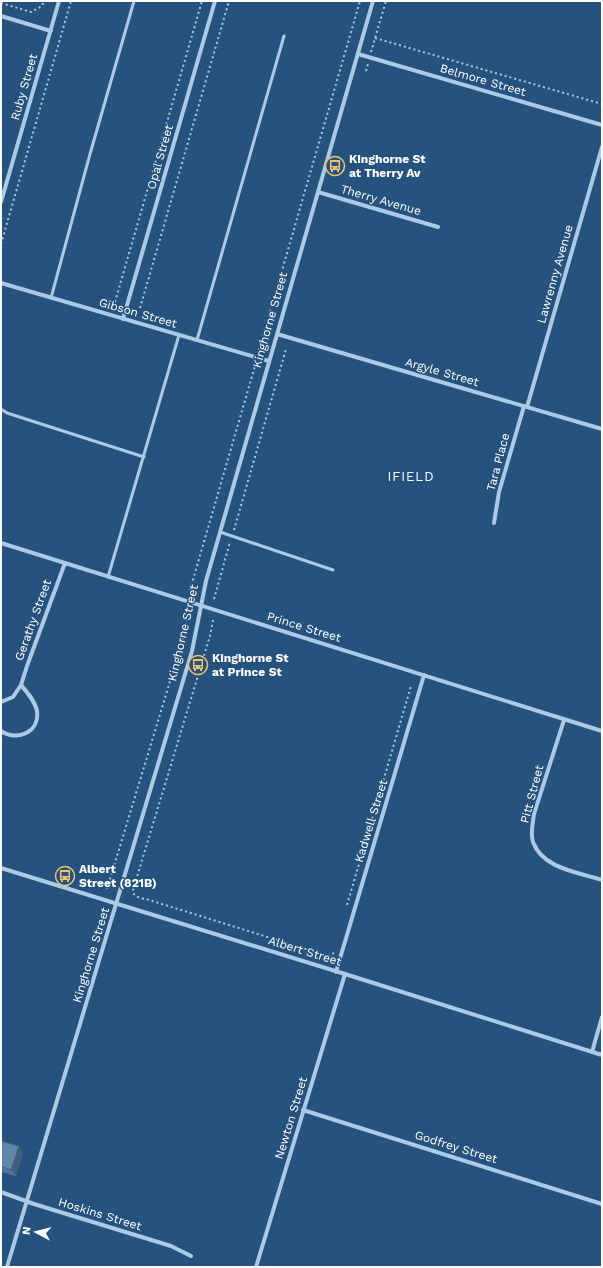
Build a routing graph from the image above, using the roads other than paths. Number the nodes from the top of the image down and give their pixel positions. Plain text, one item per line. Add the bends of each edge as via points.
1 (59, 1) edge
2 (134, 1) edge
3 (215, 1) edge
4 (373, 1) edge
5 (1, 16) edge
6 (50, 31) junction
7 (284, 36) dead end
8 (358, 54) junction
9 (602, 125) edge
10 (602, 147) edge
11 (318, 192) junction
12 (1, 202) edge
13 (438, 227) dead end
14 (1, 283) edge
15 (51, 298) junction
16 (124, 319) junction
17 (277, 334) junction
18 (179, 335) junction
19 (197, 340) junction
20 (269, 361) junction
21 (526, 407) junction
22 (1, 409) edge
23 (602, 429) edge
24 (144, 457) junction
25 (494, 523) dead end
26 (220, 532) junction
27 (1, 543) edge
28 (65, 563) junction
29 (333, 570) dead end
30 (108, 577) junction
31 (200, 605) junction
32 (424, 675) junction
33 (21, 685) junction
34 (1, 702) edge
35 (564, 720) junction
36 (1, 731) edge
37 (602, 731) edge
38 (1, 868) edge
39 (602, 880) edge
40 (116, 904) junction
41 (336, 972) junction
42 (345, 974) junction
43 (602, 1017) edge
44 (592, 1052) junction
45 (602, 1055) edge
46 (303, 1110) junction
47 (1, 1192) edge
48 (27, 1201) junction
49 (602, 1204) edge
50 (191, 1256) dead end
51 (7, 1267) edge
52 (256, 1267) edge

1 - 6 street, Ruby Street
2 - 15 lane
3 - 16 street, Opal Street
4 - 8 street, Kinghorne Street
5 - 6 street
6 - 12 street, Ruby Street
7 - 19 lane
8 - 9 street, Belmore Street
8 - 11 street, Kinghorne Street
10 - 21 street, Lawrenny Avenue
11 - 13 street, Therry Avenue
11 - 17 street, Kinghorne Street
14 - 15 street, Gibson Street
15 - 16 street, Gibson Street
16 - 18 street, Gibson Street
17 - 20 street, Kinghorne Street
17 - 21 street, Argyle Street
18 - 19 street, Gibson Street
18 - 24 lane
19 - 20 street, Gibson Street
20 - 26 street, Kinghorne Street
21 - 23 street, Argyle Street
21 - 25 street, Tara Place via 499,492
22 - 24 lane
24 - 30 lane
26 - 29 lane
26 - 31 street, Kinghorne Street
27 - 28 street, Prince Street
28 - 30 street, Prince Street
28 - 33 street, Gerathy Street
30 - 31 street, Prince Street
31 - 32 street, Prince Street
31 - 40 street, Kinghorne Street via 192,651
32 - 35 street, Prince Street
32 - 41 street, Kadwell Street
33 - 34 street, Gerathy Street via 13,697
33 - 36 street via 35,705 36,722 28,732 18,736
35 - 37 street, Prince Street
35 - 39 street, Pitt Street via 534,814 533,842 539,853 550,863
38 - 40 street, Albert Street
40 - 41 street, Albert Street
40 - 48 street, Kinghorne Street
41 - 42 street, Albert Street
42 - 44 street, Albert Street
42 - 46 street, Newton Street
43 - 44 street
44 - 45 street, Albert Street
46 - 49 street, Godfrey Street
46 - 52 street, Newton Street
47 - 48 street, Hoskins Street
48 - 50 street, Hoskins Street via 171,1246
48 - 51 street, Kinghorne Street

